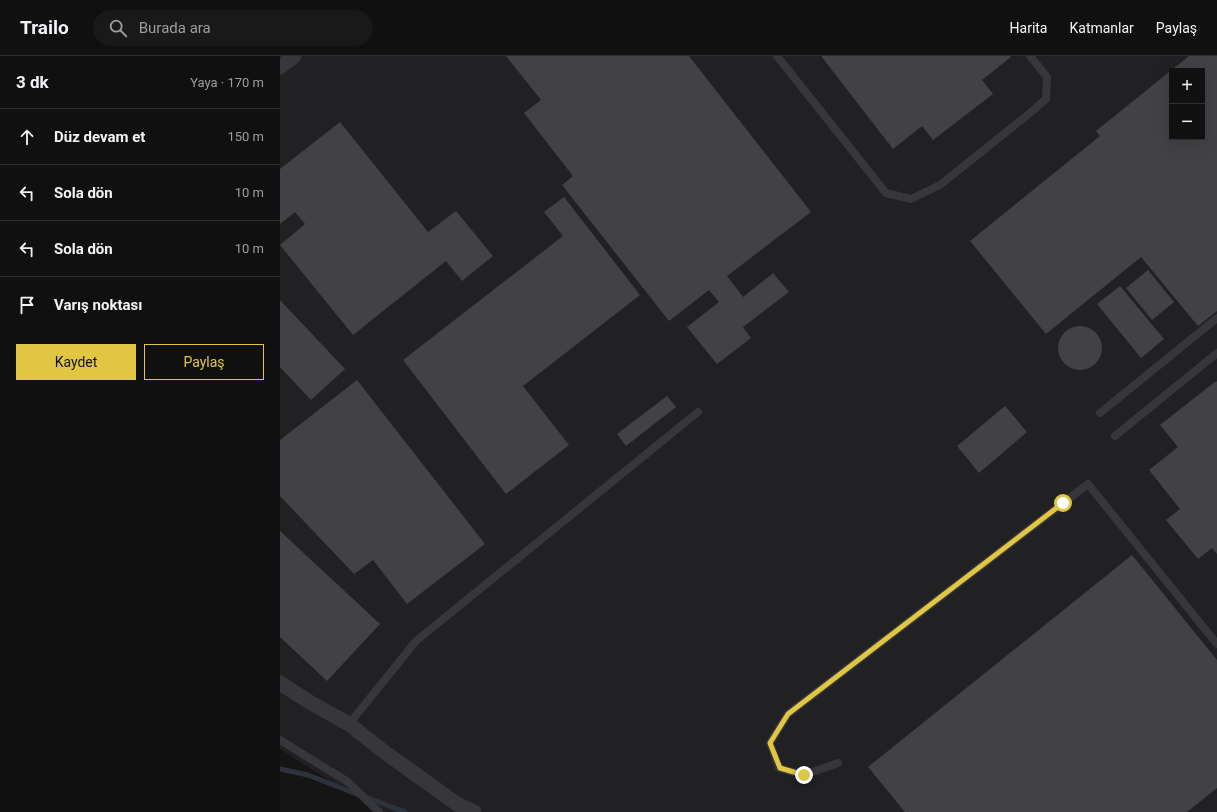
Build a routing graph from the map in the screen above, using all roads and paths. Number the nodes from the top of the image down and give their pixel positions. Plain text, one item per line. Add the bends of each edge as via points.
1 (294, 56) edge
2 (777, 56) edge
3 (1030, 56) edge
4 (280, 67) edge
5 (1217, 318) edge
6 (1217, 352) edge
7 (698, 412) dead end
8 (1100, 413) dead end
9 (1115, 436) dead end
10 (1217, 644) edge
11 (280, 682) edge
12 (349, 724) junction
13 (280, 740) edge
14 (838, 763) dead end
15 (379, 812) edge
16 (474, 812) edge

1 - 4 street
2 - 3 lane via 886,192 911,199 940,185 1046,99 1046,77
5 - 8 lane
6 - 9 lane
7 - 12 lane via 416,641
10 - 14 lane via 1088,484 788,714 770,743 780,768 804,775
11 - 12 street
12 - 16 street via 458,804
13 - 15 lane via 348,782

